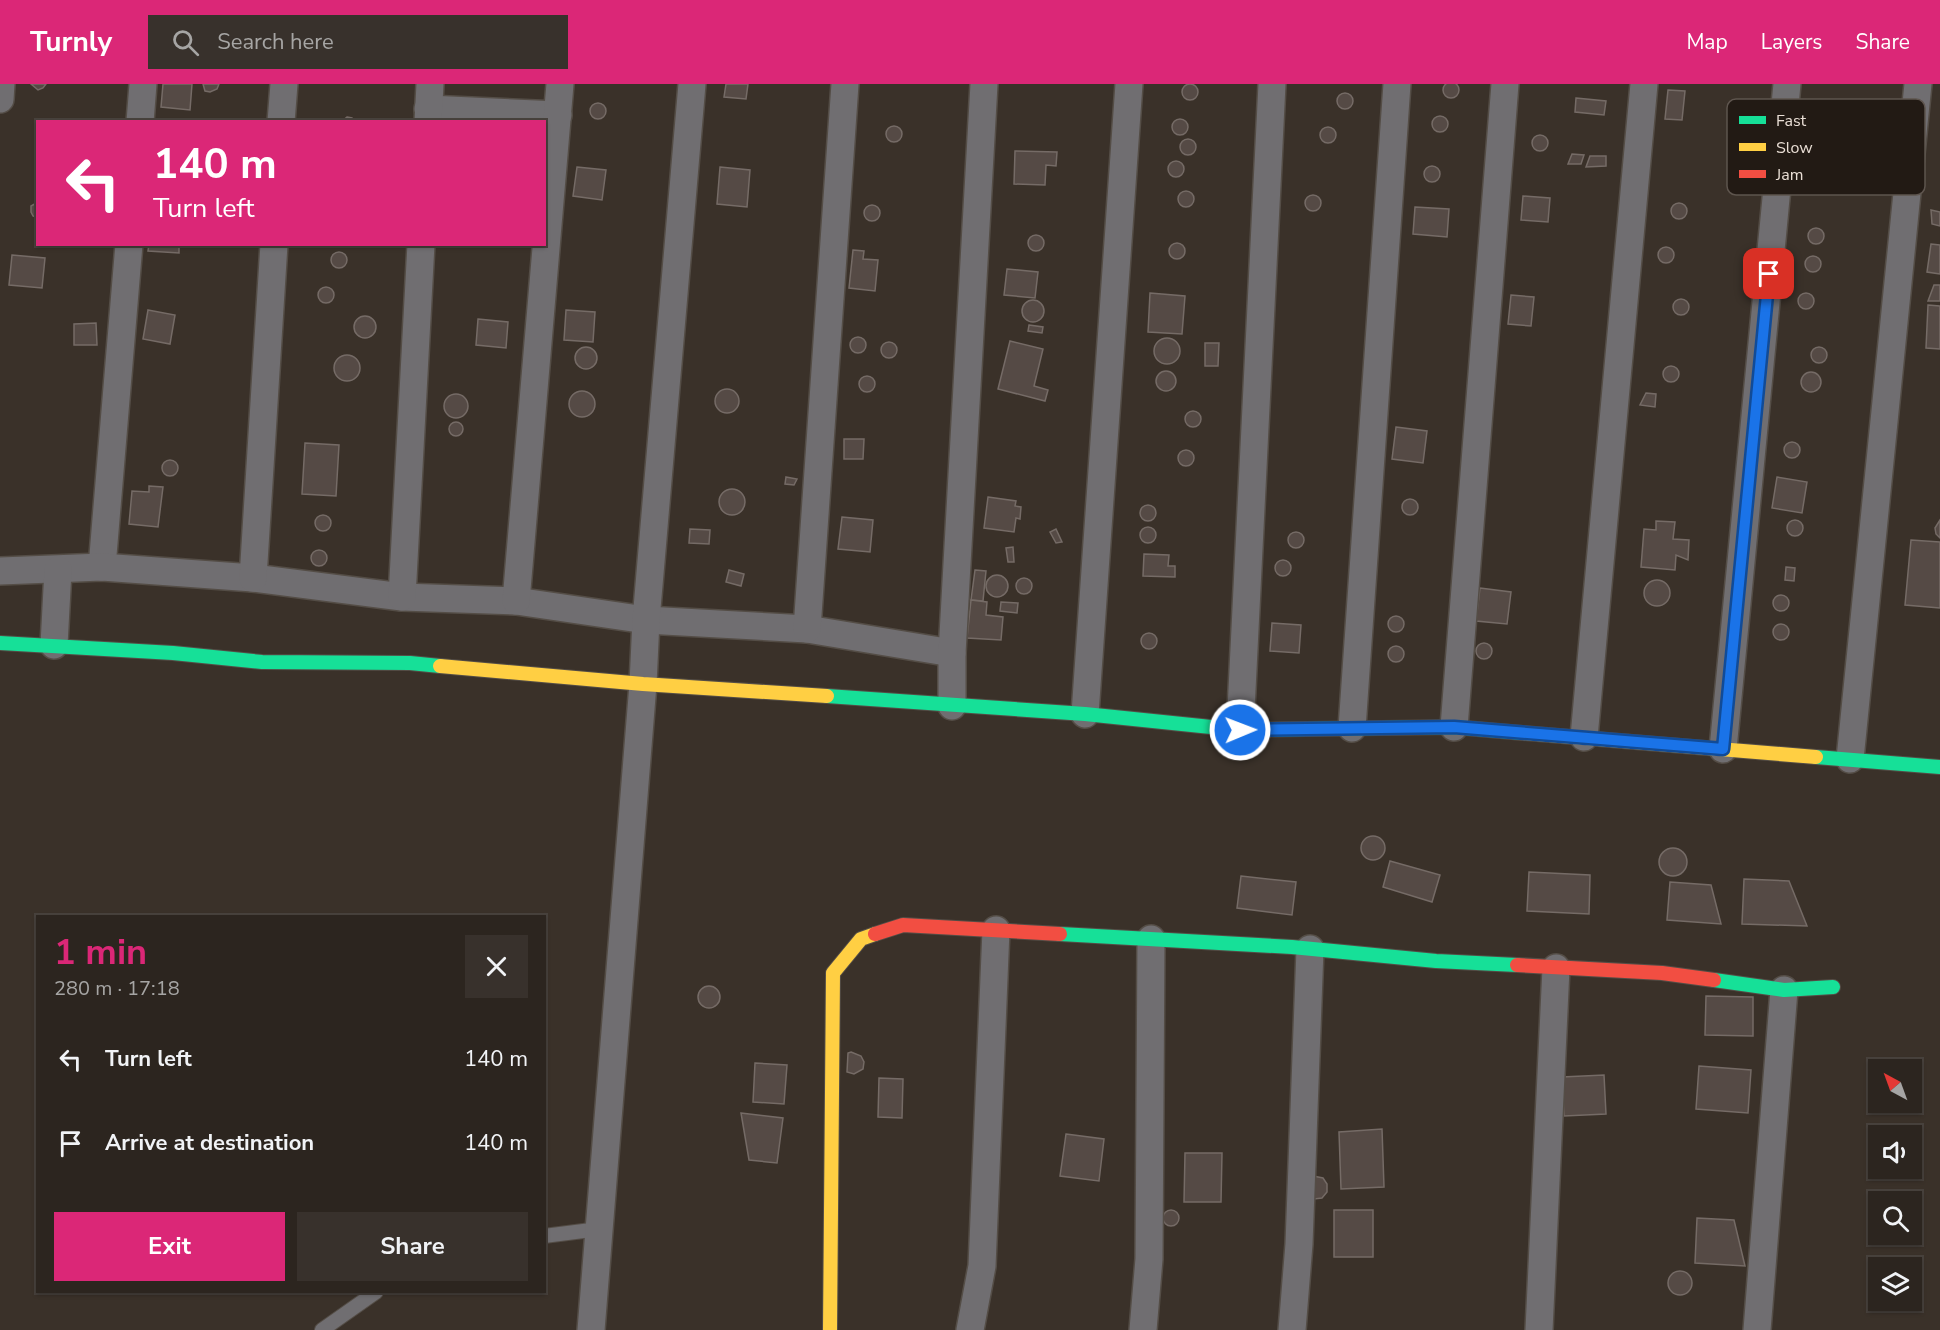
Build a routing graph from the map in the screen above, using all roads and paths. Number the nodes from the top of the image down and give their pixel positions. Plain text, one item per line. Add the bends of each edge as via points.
1 (1, 84) edge
2 (143, 84) edge
3 (284, 84) edge
4 (561, 84) edge
5 (692, 84) edge
6 (845, 84) edge
7 (984, 84) edge
8 (1129, 84) edge
9 (1272, 84) edge
10 (1397, 84) edge
11 (1505, 84) edge
12 (1644, 84) edge
13 (1787, 84) edge
14 (1918, 84) edge
15 (0, 99) edge
16 (1786, 99) edge
17 (1916, 99) edge
18 (429, 105) edge
19 (558, 115) junction
20 (140, 120) edge
21 (281, 120) edge
22 (1776, 195) edge
23 (1907, 195) edge
24 (129, 246) edge
25 (274, 246) edge
26 (421, 246) edge
27 (102, 567) junction
28 (58, 570) junction
29 (0, 571) edge
30 (253, 578) junction
31 (402, 597) junction
32 (516, 601) junction
33 (646, 620) junction
34 (807, 629) junction
35 (0, 643) edge
36 (54, 645) junction
37 (952, 653) junction
38 (643, 684) junction
39 (952, 706) junction
40 (1085, 714) junction
41 (1454, 727) junction
42 (1352, 728) junction
43 (1240, 730) junction
44 (1584, 737) junction
45 (1723, 749) junction
46 (1850, 759) junction
47 (1940, 766) edge
48 (996, 930) junction
49 (1151, 939) junction
50 (1310, 948) junction
51 (1556, 968) junction
52 (1833, 987) dead end
53 (1784, 990) junction
54 (599, 1229) junction
55 (546, 1236) edge
56 (375, 1293) edge
57 (322, 1330) edge
58 (591, 1330) edge
59 (830, 1330) edge
60 (970, 1330) edge
61 (1143, 1330) edge
62 (1292, 1330) edge
63 (1539, 1330) edge
64 (1757, 1330) edge

1 - 15 street
2 - 20 street
3 - 21 street
4 - 19 street
5 - 33 street
6 - 34 street
7 - 37 street
8 - 40 street
9 - 43 street
10 - 42 street
11 - 41 street
12 - 44 street
13 - 16 street
14 - 17 street
18 - 19 street
19 - 32 street
22 - 45 street
23 - 46 street
24 - 27 street
25 - 30 street
26 - 31 street
27 - 28 street
27 - 30 street
28 - 29 street
28 - 36 street
30 - 31 street
31 - 32 street
32 - 33 street
33 - 34 street
33 - 38 street
34 - 37 street
35 - 36 street
36 - 38 street via 262,663 410,663
37 - 39 street
38 - 39 street
38 - 54 street
39 - 40 street
40 - 43 street
41 - 42 street
41 - 44 street
42 - 43 street
44 - 45 street
45 - 46 street
46 - 47 street
48 - 49 street
48 - 59 street via 903,926 861,939 833,973
48 - 60 street via 982,1266
49 - 50 street
49 - 61 street via 1149,1259
50 - 51 street
50 - 62 street
51 - 53 street via 1662,973
51 - 63 street
52 - 53 street
53 - 64 street
54 - 55 lane
54 - 58 street
56 - 57 lane

